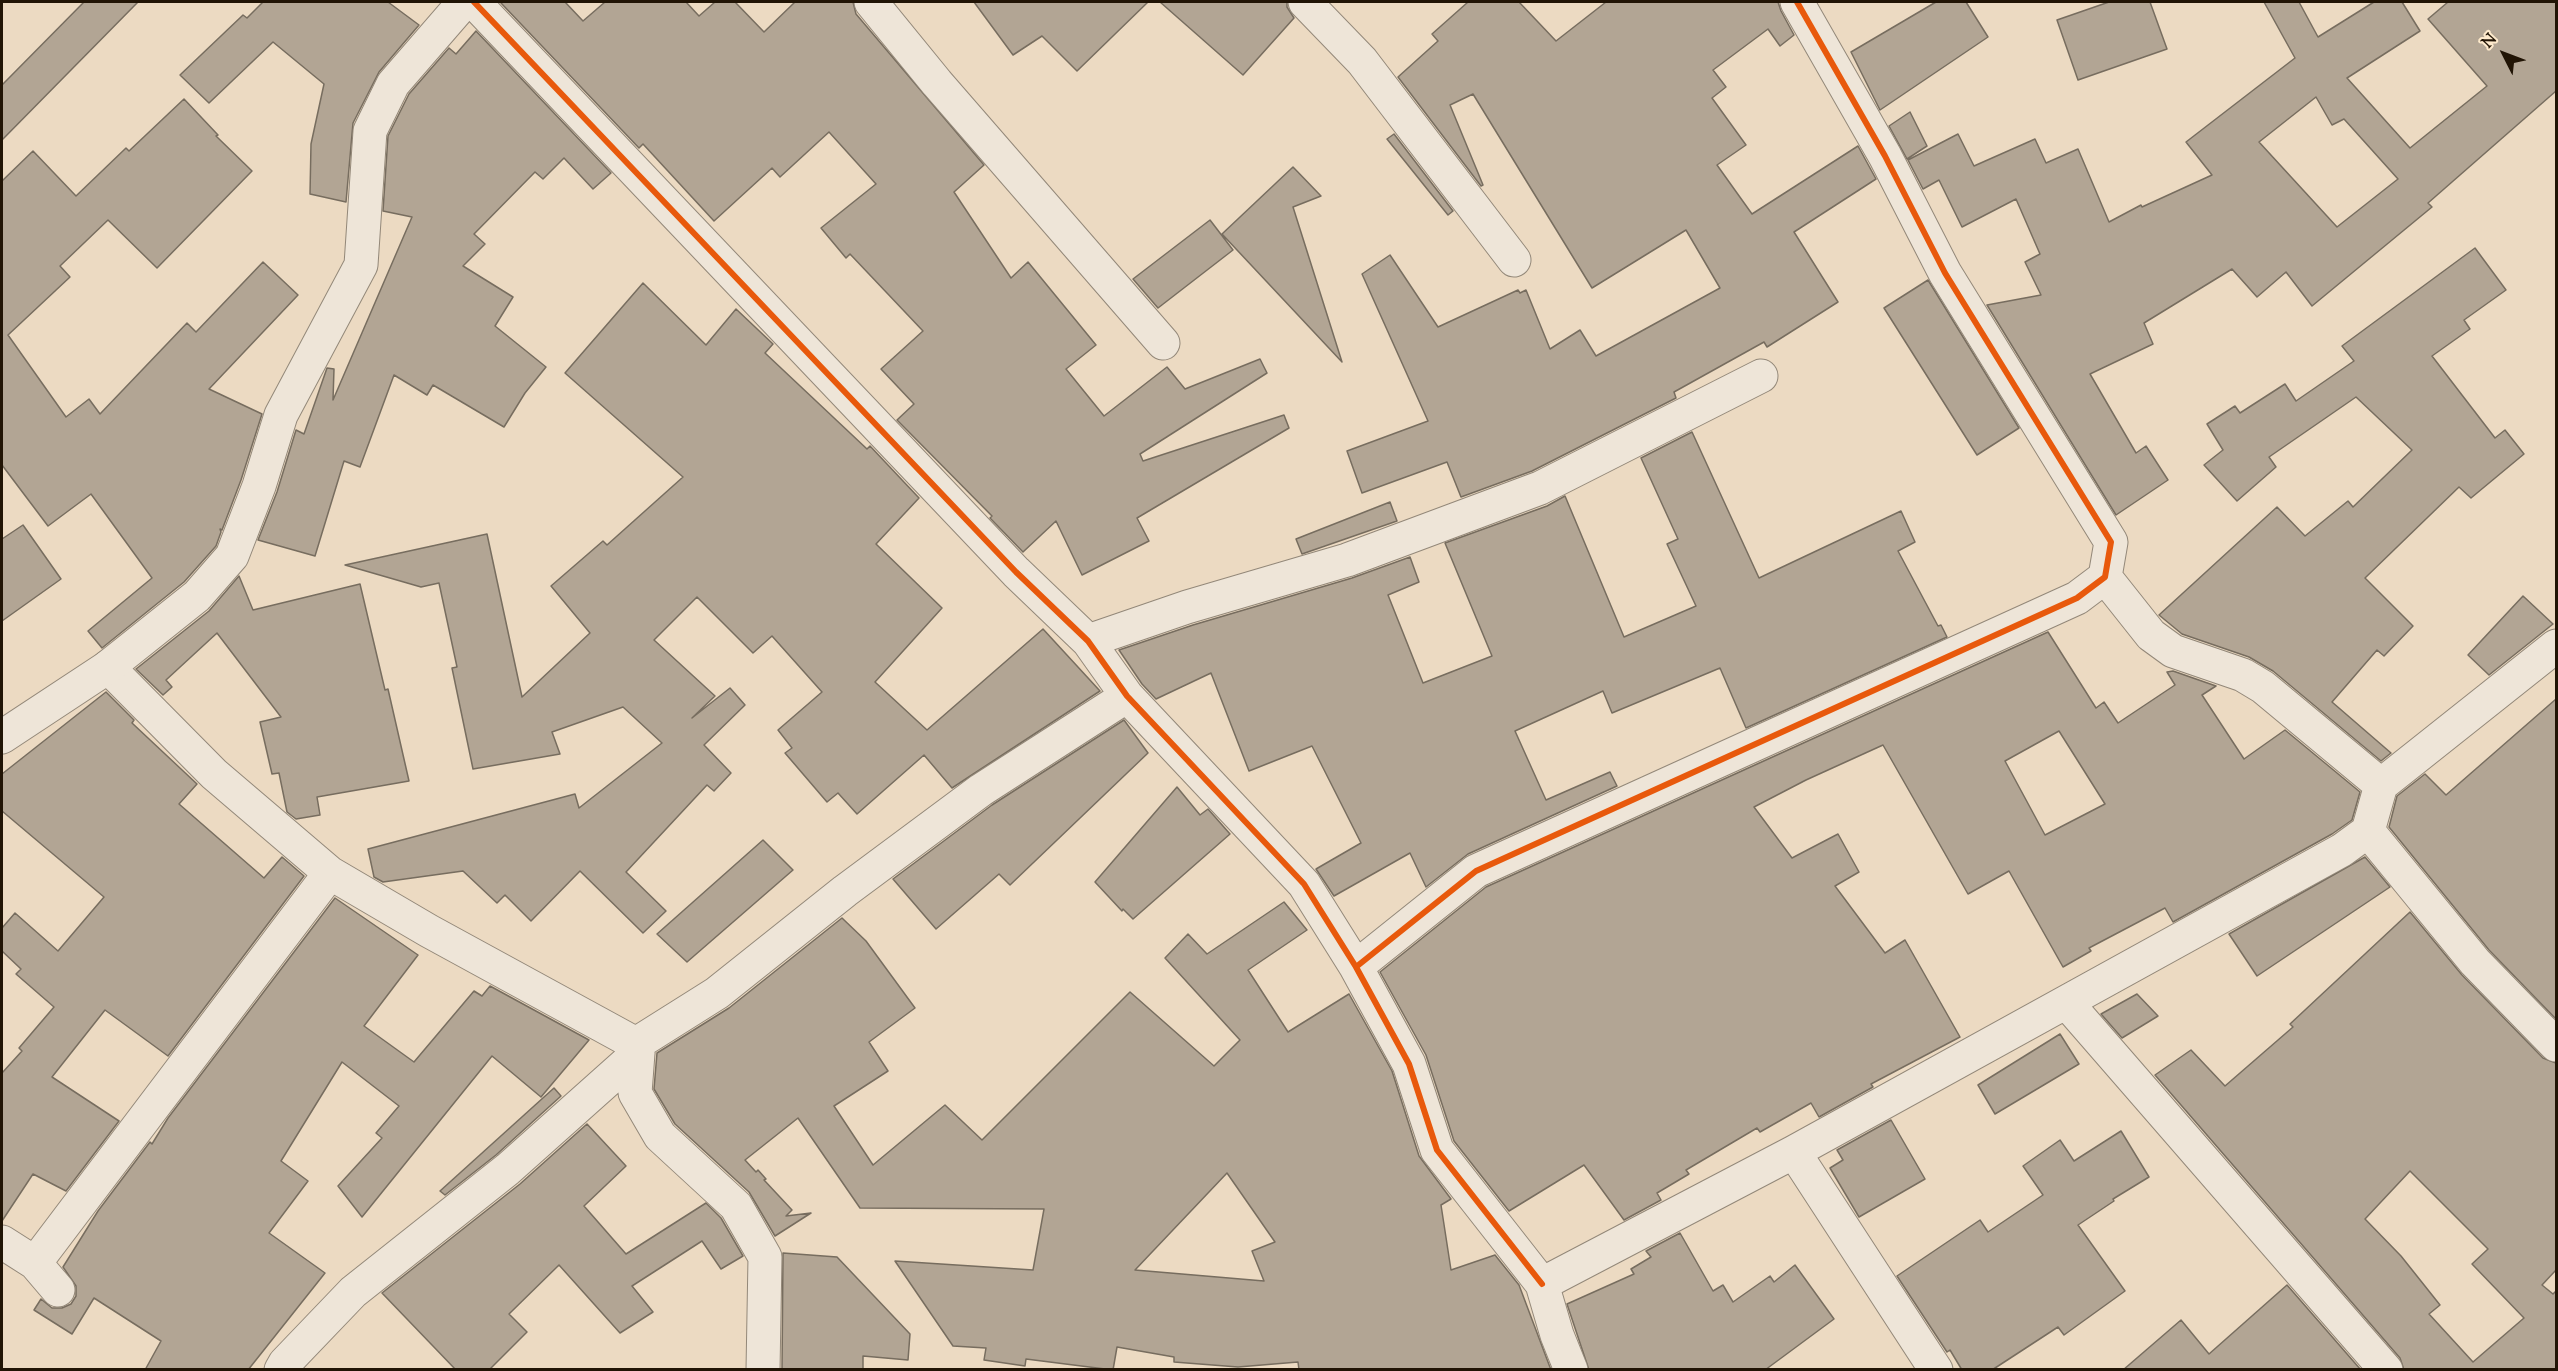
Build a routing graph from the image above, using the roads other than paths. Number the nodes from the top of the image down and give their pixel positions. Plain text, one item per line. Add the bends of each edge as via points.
1 (464, 2) edge
2 (474, 2) edge
3 (871, 2) edge
4 (1305, 2) edge
5 (1797, 2) edge
6 (1514, 260) dead end
7 (1163, 343) dead end
8 (1761, 376) dead end
9 (2106, 577) junction
10 (1088, 641) junction
11 (2556, 646) edge
12 (108, 667) junction
13 (1126, 696) junction
14 (2, 735) edge
15 (2381, 785) junction
16 (2368, 831) junction
17 (330, 873) junction
18 (1356, 967) junction
19 (2067, 1002) junction
20 (2556, 1045) edge
21 (637, 1049) junction
22 (1794, 1152) junction
23 (2, 1242) edge
24 (35, 1263) junction
25 (1542, 1284) junction
26 (58, 1290) dead end
27 (281, 1370) edge
28 (763, 1370) edge
29 (1571, 1370) edge
30 (1936, 1370) edge
31 (2386, 1370) edge

1 - 12 street via 393,84 370,131 361,265 281,415 232,555 197,596
2 - 10 street via 1007,564
3 - 7 street
4 - 6 street via 1362,61
5 - 9 street via 1946,273 2111,542
8 - 10 street via 1540,488 1347,560
9 - 15 street via 2151,634 2173,651 2243,675 2263,687
9 - 18 street via 2077,598 1476,871
10 - 13 street
11 - 15 street
12 - 14 street
12 - 17 street via 214,774
13 - 18 street via 1305,884
13 - 21 street via 981,790 717,993
15 - 16 street
16 - 19 street via 2342,850
16 - 20 street via 2475,962
17 - 21 street
17 - 24 street
18 - 25 street via 1410,1065 1437,1149
19 - 22 street
19 - 31 street
21 - 27 street via 508,1169 353,1292
21 - 28 street via 635,1093 660,1136 736,1206 765,1257
22 - 25 street
22 - 30 street
23 - 24 street
24 - 26 street
25 - 29 street

